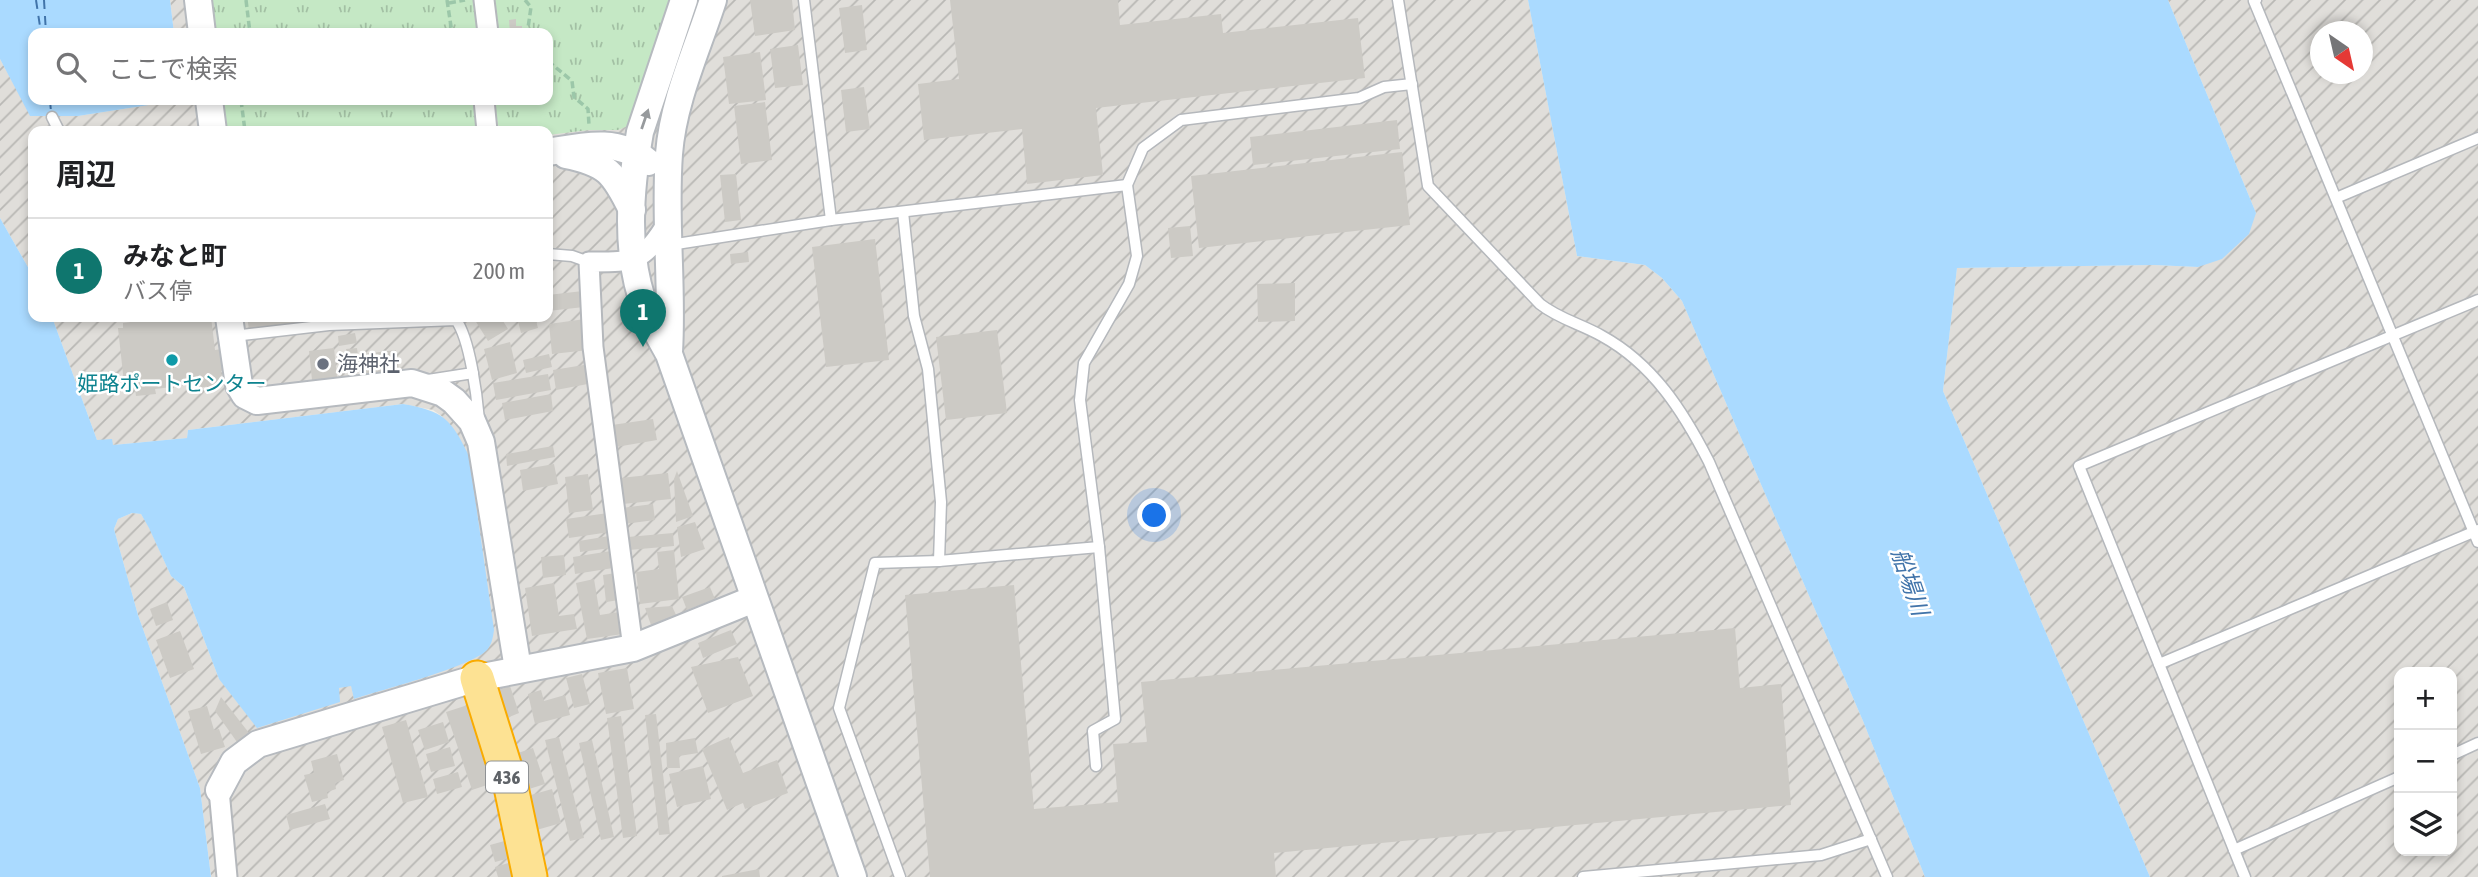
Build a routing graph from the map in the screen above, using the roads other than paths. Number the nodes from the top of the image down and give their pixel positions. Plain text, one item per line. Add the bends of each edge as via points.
1 (198, 0) edge
2 (484, 0) edge
3 (684, 0) edge
4 (713, 0) edge
5 (804, 0) edge
6 (1398, 0) edge
7 (2256, 0) edge
8 (201, 28) edge
9 (487, 28) edge
10 (1412, 83) junction
11 (210, 105) edge
12 (484, 105) edge
13 (52, 117) dead end
14 (673, 125) junction
15 (56, 126) edge
16 (212, 126) edge
17 (487, 126) edge
18 (2478, 138) edge
19 (553, 151) edge
20 (553, 153) edge
21 (636, 153) junction
22 (599, 164) junction
23 (1127, 185) junction
24 (668, 188) junction
25 (2336, 198) junction
26 (632, 210) junction
27 (903, 212) junction
28 (831, 220) junction
29 (668, 234) junction
30 (553, 254) edge
31 (632, 261) junction
32 (589, 262) junction
33 (2478, 300) edge
34 (414, 322) edge
35 (457, 322) edge
36 (230, 326) edge
37 (2393, 335) junction
38 (669, 354) junction
39 (473, 373) junction
40 (412, 383) junction
41 (481, 442) junction
42 (2477, 535) edge
43 (1099, 547) junction
44 (939, 561) junction
45 (754, 599) junction
46 (633, 648) junction
47 (2159, 664) junction
48 (518, 669) junction
49 (477, 678) junction
50 (2478, 743) edge
51 (2457, 753) edge
52 (1096, 766) dead end
53 (2394, 779) edge
54 (219, 790) joint
55 (1871, 839) junction
56 (2234, 850) junction
57 (227, 877) edge
58 (530, 877) edge
59 (853, 877) edge
60 (900, 877) edge
61 (1583, 877) edge
62 (1887, 877) edge
63 (2245, 877) edge

1 - 8 street
2 - 9 street
21 -> 3 street
4 - 14 street
5 - 28 lane
6 - 10 lane
7 - 25 lane
10 - 23 lane via 1359,98 1181,120 1143,148
10 - 55 lane via 1428,186 1540,304 1623,348 1660,382 1687,420
11 - 16 street
12 - 17 street
13 - 15 lane
14 - 21 street via 655,144
14 - 24 street
18 - 25 lane
19 - 21 street via 585,144
20 - 22 street
21 - 22 street
21 - 24 street
21 - 26 street
22 - 26 street via 614,177
23 - 27 lane
23 - 43 lane via 1137,256 1129,284 1084,363 1080,400
24 - 29 street
25 - 37 lane
26 - 31 street
27 - 28 lane
27 - 44 lane via 914,316 929,383 941,502
28 - 29 lane
29 - 31 street
29 - 38 street
30 - 32 lane
31 - 32 street
31 - 38 street via 646,311
32 - 46 street via 593,347
33 - 37 lane
34 - 36 lane
35 - 39 lane
36 - 40 street via 239,385 257,401
37 - 42 lane
37 - 47 lane via 2079,466
38 - 45 street
39 - 40 lane
39 - 41 lane
40 - 41 street via 454,401 472,421
41 - 48 street
42 - 47 lane
43 - 44 lane
43 - 52 lane via 1115,719 1093,731
44 - 60 lane via 875,563 839,708
45 - 46 street
45 - 59 street
46 - 48 street
47 - 56 lane
48 - 49 street
49 - 54 street via 258,744 234,762
49 - 58 highway, 436 via 511,787
50 - 51 lane
53 - 56 lane
54 - 57 street
55 - 61 lane via 1821,855
55 - 62 lane
56 - 63 lane

